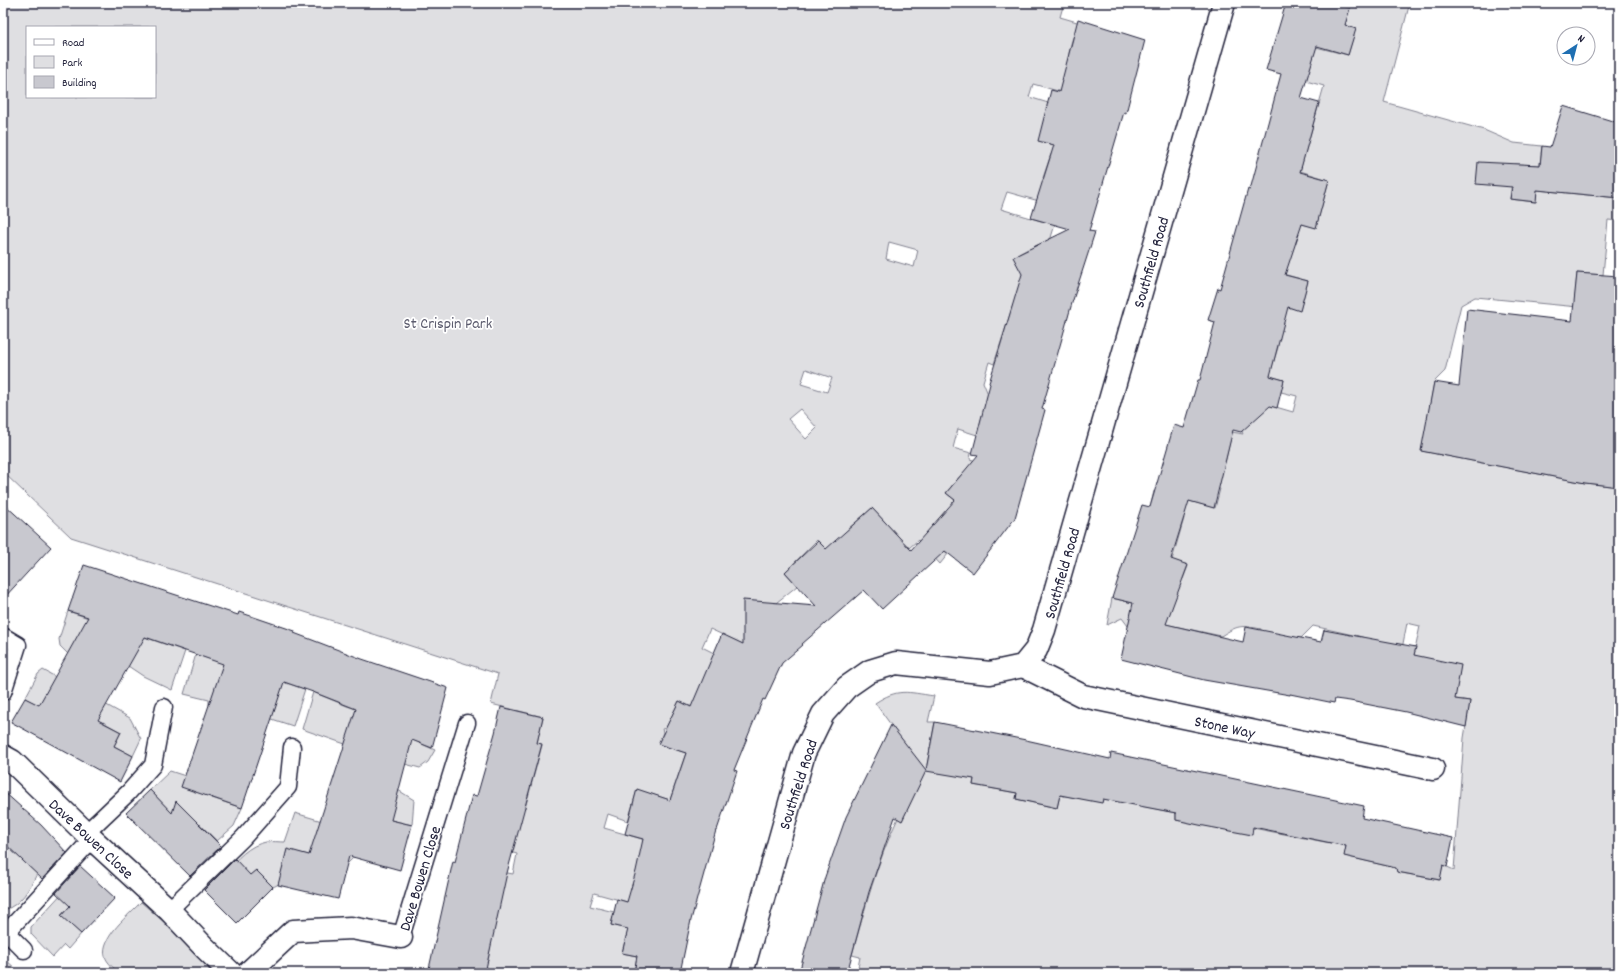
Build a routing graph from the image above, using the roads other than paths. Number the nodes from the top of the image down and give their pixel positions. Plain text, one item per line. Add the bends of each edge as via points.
1 (1224, 3) edge
2 (3, 636) edge
3 (1023, 666) junction
4 (3, 692) edge
5 (164, 707) dead end
6 (467, 723) dead end
7 (292, 747) dead end
8 (3, 756) edge
9 (1433, 769) dead end
10 (89, 836) junction
11 (169, 910) junction
12 (5, 930) edge
13 (401, 938) joint
14 (24, 950) dead end
15 (231, 973) edge
16 (248, 973) edge
17 (742, 973) edge

1 - 3 street, Southfield Road via 1044,630 1036,650
2 - 4 lane via 18,646
3 - 9 street, Stone Way via 1083,696
3 - 17 street, Southfield Road via 990,673 896,662 870,671 842,692 823,714 804,753
5 - 10 lane via 153,765
6 - 13 lane, Dave Bowen Close
7 - 11 lane via 288,787 243,838
8 - 10 street, Dave Bowen Close via 12,761
10 - 11 street, Dave Bowen Close
10 - 12 lane
11 - 15 street, Dave Bowen Close
12 - 14 lane
13 - 16 street, Dave Bowen Close via 351,928 292,931

